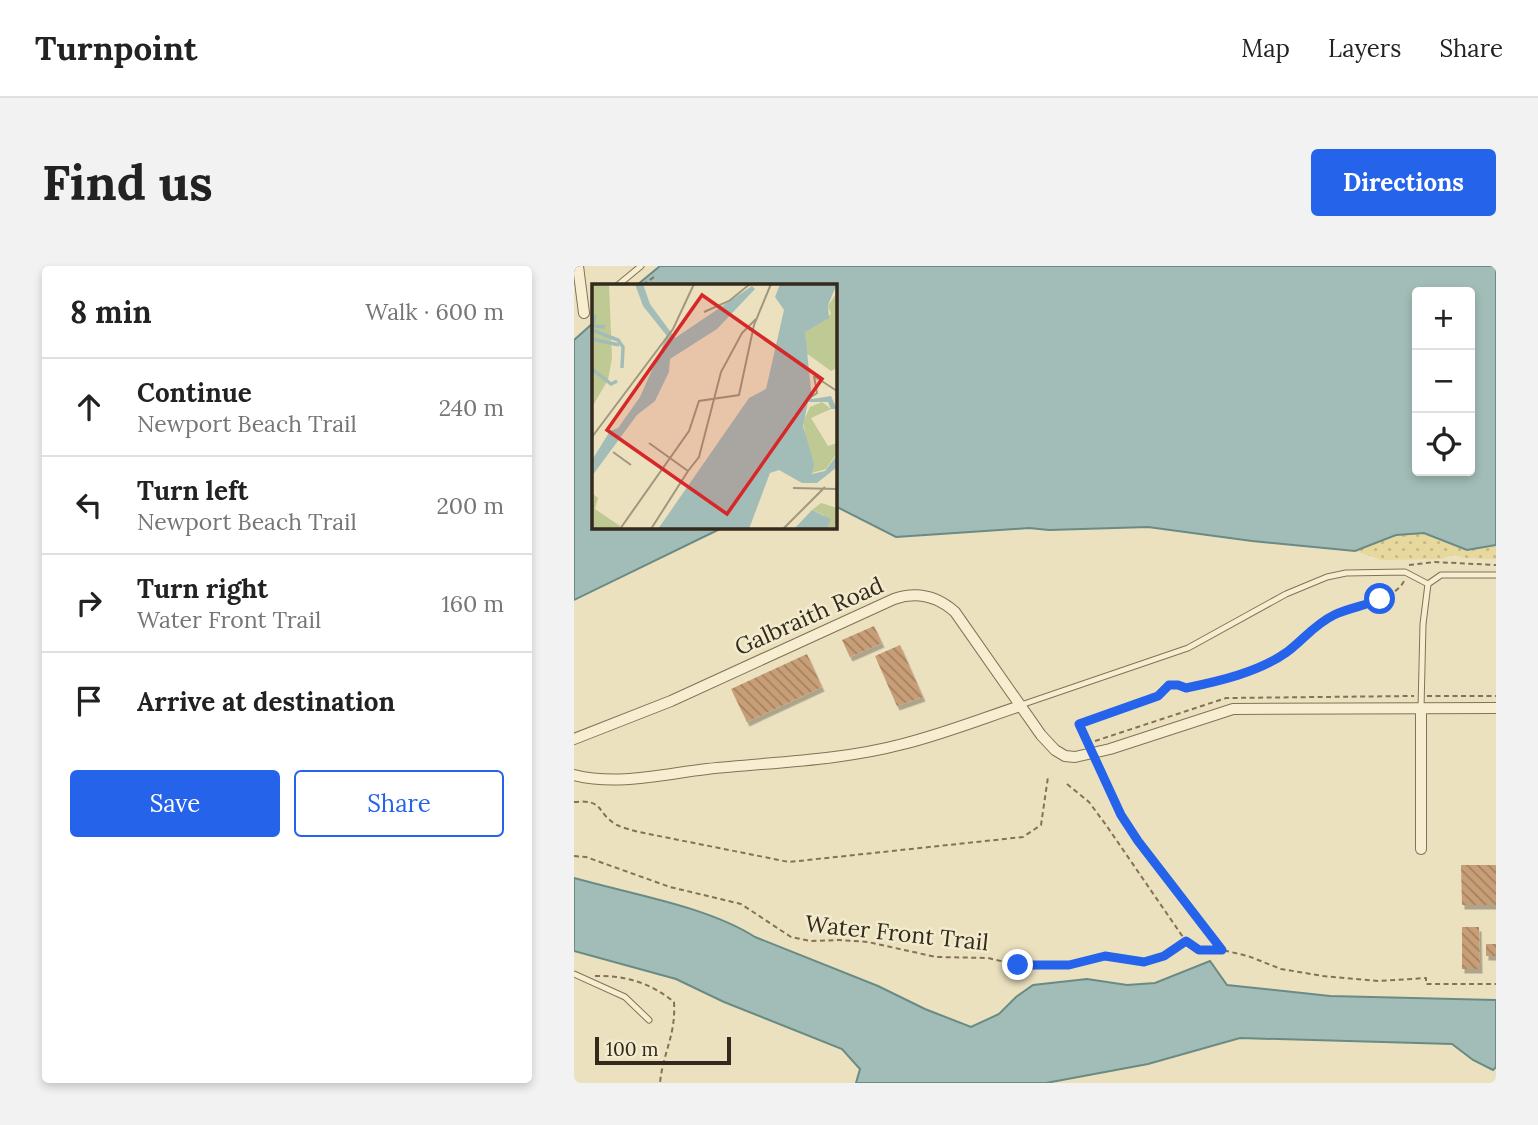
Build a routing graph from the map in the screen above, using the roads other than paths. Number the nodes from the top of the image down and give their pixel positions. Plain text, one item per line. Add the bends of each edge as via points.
1 (578, 266) edge
2 (641, 266) edge
3 (619, 284) edge
4 (589, 309) edge
5 (1496, 575) edge
6 (1429, 584) junction
7 (1020, 706) junction
8 (1421, 708) junction
9 (1496, 708) edge
10 (574, 739) edge
11 (574, 775) edge
12 (1421, 849) dead end
13 (574, 974) edge
14 (649, 1020) dead end

1 - 4 street
2 - 3 lane
5 - 6 lane via 1441,575
6 - 7 lane via 1405,572 1326,576 1188,648
6 - 8 lane
7 - 8 street, Galbraith Road via 1055,750 1075,757 1233,709
7 - 10 street, Galbraith Road via 955,612 936,599 914,595 894,599 671,701
7 - 11 street via 903,744 816,760 621,780
8 - 9 street, Galbraith Road
8 - 12 street
13 - 14 lane via 625,997

